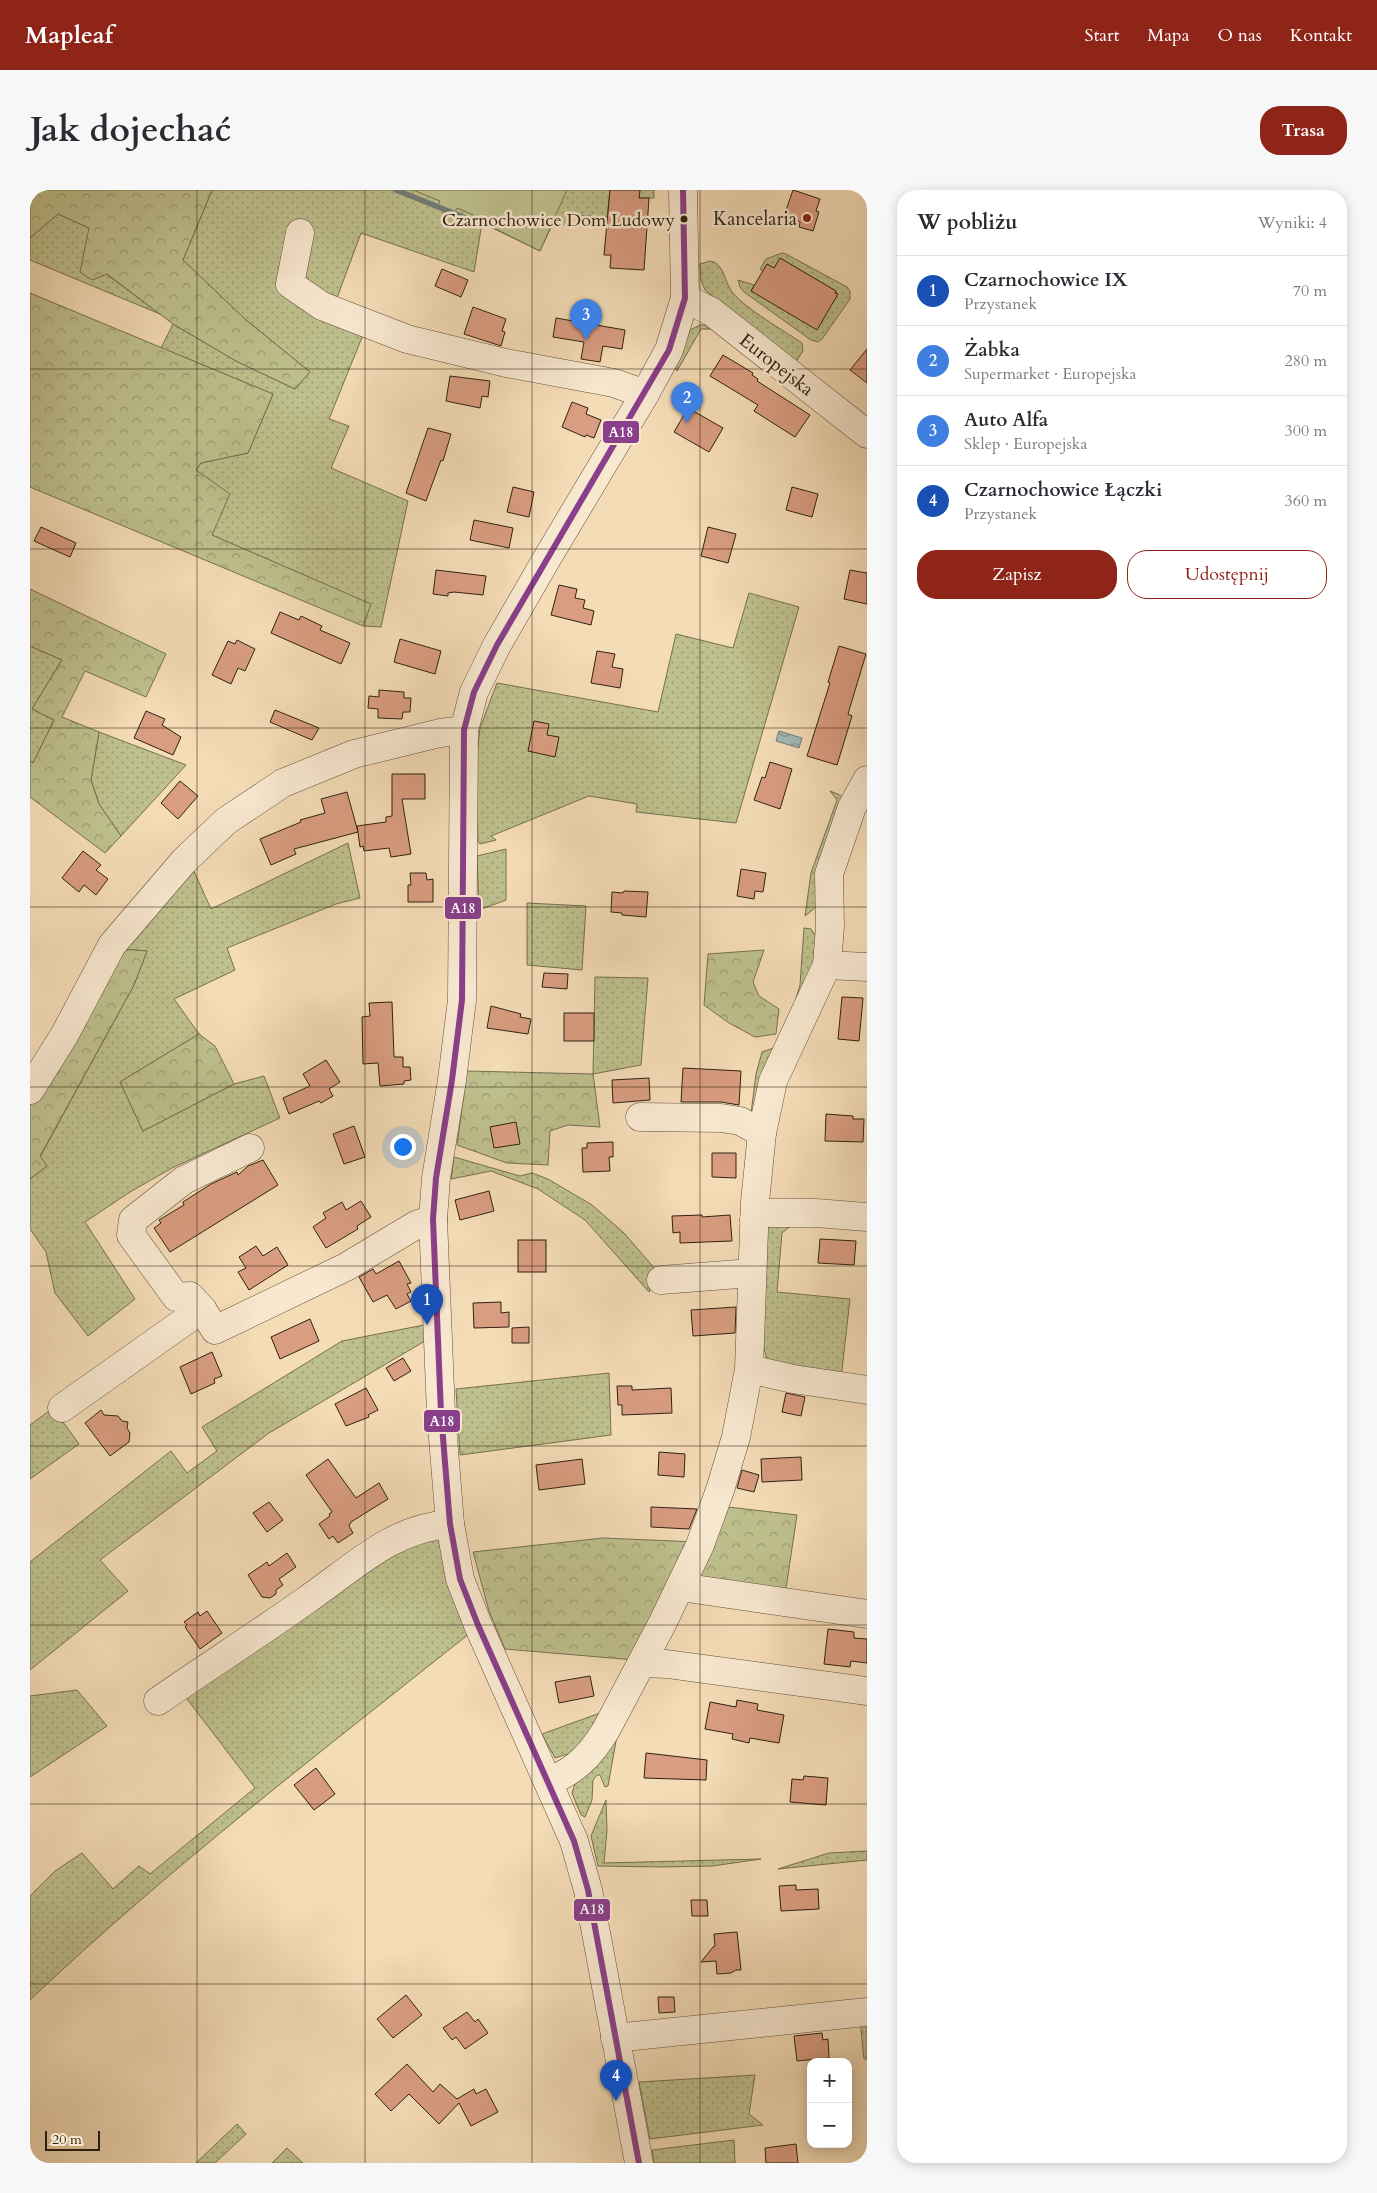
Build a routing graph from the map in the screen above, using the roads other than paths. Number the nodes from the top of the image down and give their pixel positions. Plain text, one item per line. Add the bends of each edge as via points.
1 (683, 190) edge
2 (300, 233) dead end
3 (685, 298) junction
4 (645, 394) junction
5 (867, 434) edge
6 (464, 730) junction
7 (867, 780) edge
8 (827, 965) junction
9 (867, 967) edge
10 (30, 1090) edge
11 (640, 1117) dead end
12 (762, 1133) junction
13 (250, 1148) dead end
14 (867, 1218) edge
15 (433, 1219) junction
16 (754, 1220) junction
17 (752, 1273) junction
18 (661, 1280) dead end
19 (202, 1309) junction
20 (749, 1369) junction
21 (867, 1390) edge
22 (62, 1408) dead end
23 (450, 1524) junction
24 (680, 1587) junction
25 (867, 1614) edge
26 (642, 1663) junction
27 (866, 1690) edge
28 (158, 1701) dead end
29 (548, 1782) junction
30 (867, 2012) edge
31 (616, 2038) junction
32 (639, 2163) edge

1 - 3 street
2 - 4 street via 290,284 322,306 407,338 506,363 614,383
3 - 4 street via 669,350
3 - 5 street, Europejska via 712,312
4 - 6 street via 497,646 474,692
6 - 10 street via 354,754 283,783 226,820 184,861 112,945 65,1034
6 - 15 street via 462,1000
7 - 8 street via 852,807 830,874
8 - 9 street
8 - 12 street via 774,1081
11 - 12 street via 721,1118 740,1121
12 - 16 street
13 - 19 street via 184,1180 133,1220 130,1236 176,1297 190,1296
14 - 16 street via 779,1212 763,1213
15 - 19 street via 416,1225 346,1267 215,1330
15 - 23 street via 441,1413
16 - 17 street
17 - 18 street
17 - 20 street
19 - 22 street
20 - 21 street
20 - 24 street via 736,1436 720,1490
23 - 28 street via 429,1526 400,1536 366,1556
23 - 29 street via 460,1579 474,1616
24 - 25 street
24 - 26 street
26 - 27 street
26 - 29 street via 594,1750 572,1771
29 - 31 street via 574,1841 584,1874
30 - 31 street
31 - 32 street

